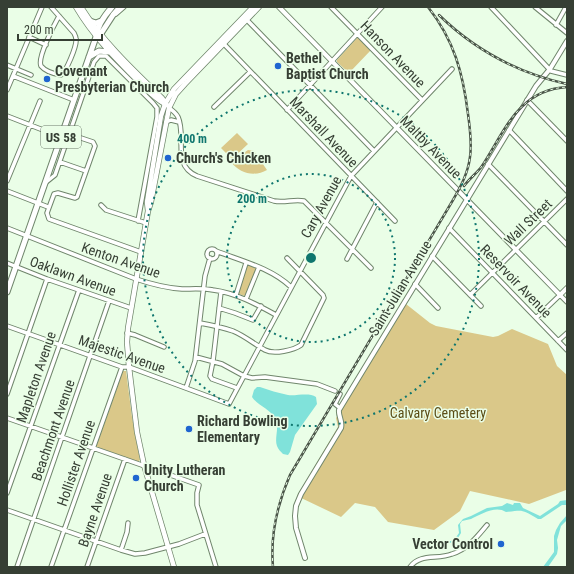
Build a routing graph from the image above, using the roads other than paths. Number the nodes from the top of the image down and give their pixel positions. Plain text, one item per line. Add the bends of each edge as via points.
1 (42, 7) edge
2 (51, 7) edge
3 (76, 7) edge
4 (81, 7) edge
5 (112, 7) edge
6 (120, 7) edge
7 (124, 7) edge
8 (253, 7) edge
9 (259, 7) edge
10 (279, 7) edge
11 (331, 7) edge
12 (382, 7) edge
13 (535, 7) edge
14 (566, 7) edge
15 (494, 8) edge
16 (113, 15) junction
17 (59, 16) junction
18 (245, 18) junction
19 (103, 19) junction
20 (90, 21) junction
21 (556, 25) junction
22 (567, 33) edge
23 (98, 34) junction
24 (358, 34) junction
25 (29, 37) junction
26 (567, 41) edge
27 (222, 42) junction
28 (46, 44) junction
29 (108, 55) junction
30 (89, 58) junction
31 (333, 61) junction
32 (7, 65) edge
33 (16, 69) junction
34 (452, 69) dead end
35 (550, 69) junction
36 (250, 72) junction
37 (31, 75) dead end
38 (567, 75) edge
39 (13, 76) junction
40 (310, 86) junction
41 (7, 90) edge
42 (74, 100) junction
43 (422, 100) junction
44 (527, 100) junction
45 (40, 101) dead end
46 (165, 104) junction
47 (214, 107) dead end
48 (169, 108) junction
49 (287, 110) junction
50 (7, 116) edge
51 (166, 122) junction
52 (179, 122) junction
53 (30, 125) junction
54 (397, 127) junction
55 (509, 130) junction
56 (70, 134) junction
57 (62, 135) junction
58 (567, 141) edge
59 (374, 151) junction
60 (60, 162) junction
61 (488, 164) junction
62 (86, 171) junction
63 (351, 176) junction
64 (7, 181) edge
65 (45, 183) junction
66 (7, 191) edge
67 (567, 191) edge
68 (76, 198) junction
69 (467, 198) junction
70 (81, 199) dead end
71 (567, 199) edge
72 (377, 202) junction
73 (38, 204) junction
74 (101, 205) dead end
75 (48, 207) junction
76 (148, 211) junction
77 (138, 221) junction
78 (326, 221) junction
79 (395, 222) dead end
80 (544, 222) junction
81 (146, 223) junction
82 (7, 228) edge
83 (449, 228) junction
84 (27, 236) junction
85 (567, 245) edge
86 (352, 249) junction
87 (515, 249) junction
88 (216, 251) junction
89 (141, 252) junction
90 (227, 256) junction
91 (432, 256) junction
92 (216, 257) junction
93 (210, 258) junction
94 (287, 258) dead end
95 (347, 259) dead end
96 (7, 263) edge
97 (246, 263) junction
98 (16, 267) junction
99 (259, 267) junction
100 (371, 268) dead end
101 (300, 270) junction
102 (492, 272) junction
103 (47, 279) junction
104 (136, 279) junction
105 (414, 284) junction
106 (291, 287) junction
107 (567, 288) edge
108 (204, 289) junction
109 (79, 290) junction
110 (7, 292) edge
111 (221, 292) junction
112 (236, 295) junction
113 (470, 295) junction
114 (560, 295) junction
115 (246, 299) junction
116 (110, 301) junction
117 (567, 302) edge
118 (261, 306) junction
119 (481, 306) dead end
120 (131, 308) junction
121 (219, 308) junction
122 (438, 308) dead end
123 (276, 315) junction
124 (536, 318) junction
125 (200, 323) junction
126 (7, 326) edge
127 (217, 326) junction
128 (28, 333) junction
129 (127, 333) junction
130 (567, 333) edge
131 (558, 341) junction
132 (60, 344) junction
133 (260, 346) junction
134 (164, 347) dead end
135 (567, 350) edge
136 (91, 355) junction
137 (196, 356) junction
138 (213, 361) junction
139 (122, 367) junction
140 (129, 367) junction
141 (244, 376) junction
142 (186, 388) junction
143 (237, 388) junction
144 (335, 391) dead end
145 (7, 394) edge
146 (340, 394) dead end
147 (229, 404) joint
148 (340, 408) junction
149 (7, 418) edge
150 (31, 426) junction
151 (62, 438) junction
152 (93, 449) junction
153 (125, 459) junction
154 (144, 465) junction
155 (7, 493) edge
156 (7, 510) edge
157 (33, 520) junction
158 (128, 523) dead end
159 (487, 525) dead end
160 (64, 530) junction
161 (205, 534) junction
162 (96, 542) junction
163 (168, 546) junction
164 (121, 550) junction
165 (305, 558) dead end
166 (17, 567) edge
167 (51, 567) edge
168 (87, 567) edge
169 (174, 567) edge
170 (216, 567) edge
171 (410, 567) edge

1 - 25 street
2 - 17 street
3 - 23 main road via 88,27
4 - 20 main road
5 - 19 main road, US 58
6 - 16 main road, US 58
7 - 16 street
8 - 18 main road
9 - 18 main road
10 - 31 street, Maltby Avenue
11 - 24 street, Hanson Avenue
12 - 24 street
13 - 21 street
14 - 21 street
15 - 35 street
16 - 23 main road, US 58
17 - 28 street
17 - 28 street via 76,38 63,74 45,70 42,66 40,59
18 - 27 main road
18 - 40 street
19 - 20 main road via 97,23
19 - 23 main road, US 58
20 - 23 main road
21 - 22 street
23 - 29 main road
23 - 30 main road, US 58
23 - 46 main road
24 - 31 street
24 - 43 street, Hanson Avenue
25 - 28 street
25 - 33 street
26 - 35 street, Saint Julian Avenue
27 - 36 street, Marshall Avenue
27 - 46 main road via 174,89
27 - 48 main road via 176,94
29 - 30 main road via 99,51
29 - 46 main road
29 - 56 street via 99,56 94,62
29 - 77 street via 157,108
30 - 42 main road, US 58
31 - 40 street
31 - 54 street, Maltby Avenue
32 - 33 street
33 - 37 street
33 - 39 street
34 - 43 street, Cary Avenue
35 - 38 street
35 - 44 street, Saint Julian Avenue
36 - 47 street
36 - 49 street, Marshall Avenue
39 - 41 street
39 - 42 street
40 - 49 street
40 - 59 street
42 - 57 main road, US 58
43 - 54 street, Cary Avenue
44 - 55 street, Saint Julian Avenue
44 - 58 street
45 - 53 street
46 - 48 main road
46 - 76 main road via 147,202
48 - 51 main road
48 - 52 street via 176,114
49 - 63 street, Marshall Avenue
50 - 53 street
51 - 52 street
51 - 76 main road
52 - 78 street via 183,163 187,171 274,202 304,201
53 - 57 street
53 - 64 street
54 - 59 street, Cary Avenue
54 - 69 street, Maltby Avenue
55 - 61 street, Saint Julian Avenue
55 - 67 street
56 - 57 street
56 - 60 street
56 - 62 street via 95,143
57 - 65 main road, US 58
59 - 63 street, Cary Avenue
60 - 62 street
60 - 65 street via 55,175
61 - 69 street, Saint Julian Avenue
61 - 80 street
62 - 68 street
63 - 72 street, Marshall Avenue
63 - 78 street, Cary Avenue
65 - 73 main road, US 58
66 - 73 street
68 - 70 street
68 - 75 street via 55,193
69 - 83 street, Saint Julian Avenue
69 - 87 street, Maltby Avenue
71 - 80 street, Wall Street
72 - 79 street, Marshall Avenue
72 - 86 street
73 - 75 street
73 - 84 main road, US 58
74 - 77 street via 106,210
75 - 89 street via 46,213 49,218
76 - 81 main road
77 - 81 street
78 - 86 street
78 - 101 street, Cary Avenue
80 - 85 street
80 - 87 street, Wall Street
81 - 89 main road
82 - 84 street, Kenton Avenue
83 - 91 street, Saint Julian Avenue
83 - 102 street, Reservoir Avenue
84 - 98 main road, US 58
84 - 104 street, Kenton Avenue
86 - 95 street
86 - 100 street
87 - 102 street, Wall Street
87 - 114 street, Maltby Avenue
88 - 90 street
88 - 92 street
88 - 93 street via 209,251
89 - 104 main road
90 - 92 street
90 - 97 street
91 - 105 street, Saint Julian Avenue
91 - 113 street
92 - 93 street
93 - 108 street
94 - 101 street
96 - 98 street, Oaklawn Avenue
97 - 99 street
97 - 112 street
98 - 103 street, Oaklawn Avenue
98 - 110 main road, US 58
99 - 106 street
99 - 115 street
101 - 106 street, Cary Avenue
101 - 133 street via 324,298 305,338 294,350 268,351
102 - 113 street, Wall Street
102 - 124 street, Reservoir Avenue
103 - 109 street, Oaklawn Avenue
103 - 128 street
104 - 108 street, Kenton Avenue via 156,285
104 - 120 main road
105 - 122 street
105 - 148 street, Saint Julian Avenue
106 - 123 street, Cary Avenue
107 - 114 street
108 - 111 street, Kenton Avenue
108 - 125 street
109 - 116 street, Oaklawn Avenue
109 - 132 street, Mapleton Avenue
111 - 112 street, Kenton Avenue
111 - 121 street
112 - 115 street, Kenton Avenue
113 - 119 street
114 - 117 street, Maltby Avenue
114 - 124 street
115 - 118 street, Kenton Avenue
116 - 120 street, Oaklawn Avenue
116 - 136 street, Beachmont Avenue
118 - 121 street via 253,320
118 - 123 street, Kenton Avenue
120 - 129 main road
121 - 127 street
123 - 133 street, Cary Avenue
124 - 131 street, Reservoir Avenue
125 - 127 street
125 - 137 street
126 - 128 street, Majestic Avenue
127 - 133 street via 234,331
127 - 138 street
128 - 132 street, Majestic Avenue
128 - 145 street
129 - 134 street
129 - 140 main road
130 - 131 street
131 - 135 street, Reservoir Avenue
132 - 136 street, Majestic Avenue
132 - 150 street, Mapleton Avenue
133 - 141 street, Cary Avenue
136 - 139 street, Majestic Avenue
136 - 151 street, Beachmont Avenue
137 - 138 street
137 - 142 street
138 - 141 street
138 - 143 street via 210,378
139 - 140 street, Majestic Avenue
139 - 152 street, Hollister Avenue
140 - 142 street, Majestic Avenue
140 - 154 main road
141 - 143 street, Cary Avenue
141 - 144 street via 317,384
142 - 147 street, Majestic Avenue
143 - 147 street, Cary Avenue
146 - 148 street via 335,404
148 - 165 street via 338,414 342,421 341,428 296,506 296,528
149 - 150 street
150 - 151 street
150 - 155 street, Mapleton Avenue
151 - 152 street
151 - 157 street, Beachmont Avenue
152 - 153 street
152 - 160 street, Hollister Avenue
153 - 154 street
153 - 162 street, Bayne Avenue
154 - 161 street via 199,485 197,505
154 - 163 main road
156 - 157 street
157 - 160 street
157 - 166 street, Beachmont Avenue
158 - 164 street
159 - 171 street via 462,550 446,556 420,559
160 - 162 street
160 - 167 street, Hollister Avenue
161 - 163 street
161 - 170 street
162 - 164 street
162 - 168 street, Bayne Avenue
163 - 164 street via 140,554
163 - 169 main road

